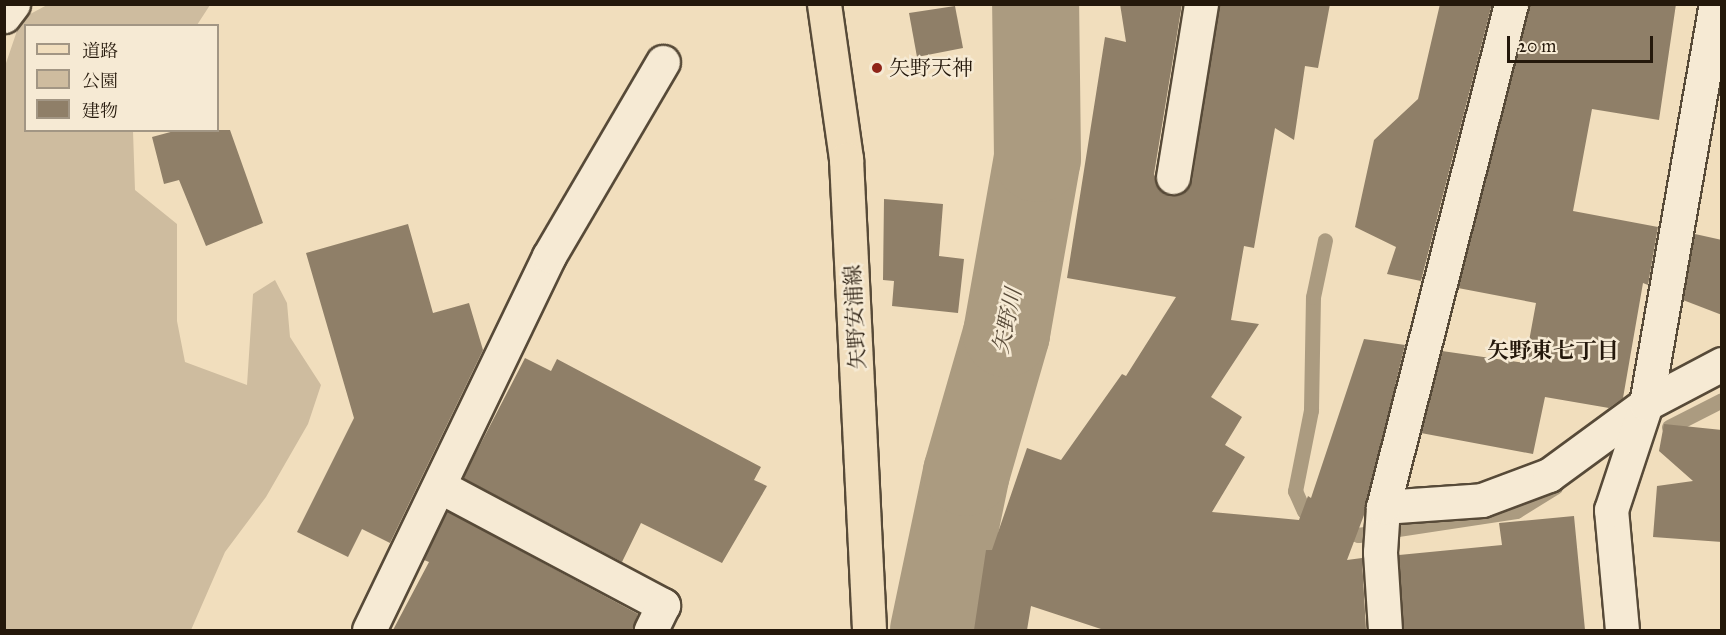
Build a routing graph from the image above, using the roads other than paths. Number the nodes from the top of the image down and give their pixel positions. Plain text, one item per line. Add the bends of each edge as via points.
1 (13, 4) edge
2 (824, 4) edge
3 (1201, 4) edge
4 (1511, 4) edge
5 (1716, 4) edge
6 (4, 16) edge
7 (663, 62) dead end
8 (1173, 177) dead end
9 (1722, 364) edge
10 (1646, 404) junction
11 (438, 486) junction
12 (1383, 507) junction
13 (369, 630) edge
14 (651, 630) edge
15 (869, 630) edge
16 (1385, 630) edge
17 (1622, 630) edge

1 - 6 street
2 - 15 main road, 矢野安浦線 via 846,159
3 - 8 street
4 - 12 street
5 - 10 street
7 - 11 street via 549,256
9 - 10 street
10 - 12 street via 1549,475 1482,500
10 - 17 street via 1611,510
11 - 13 street
11 - 14 street via 663,605
12 - 16 street via 1380,552

